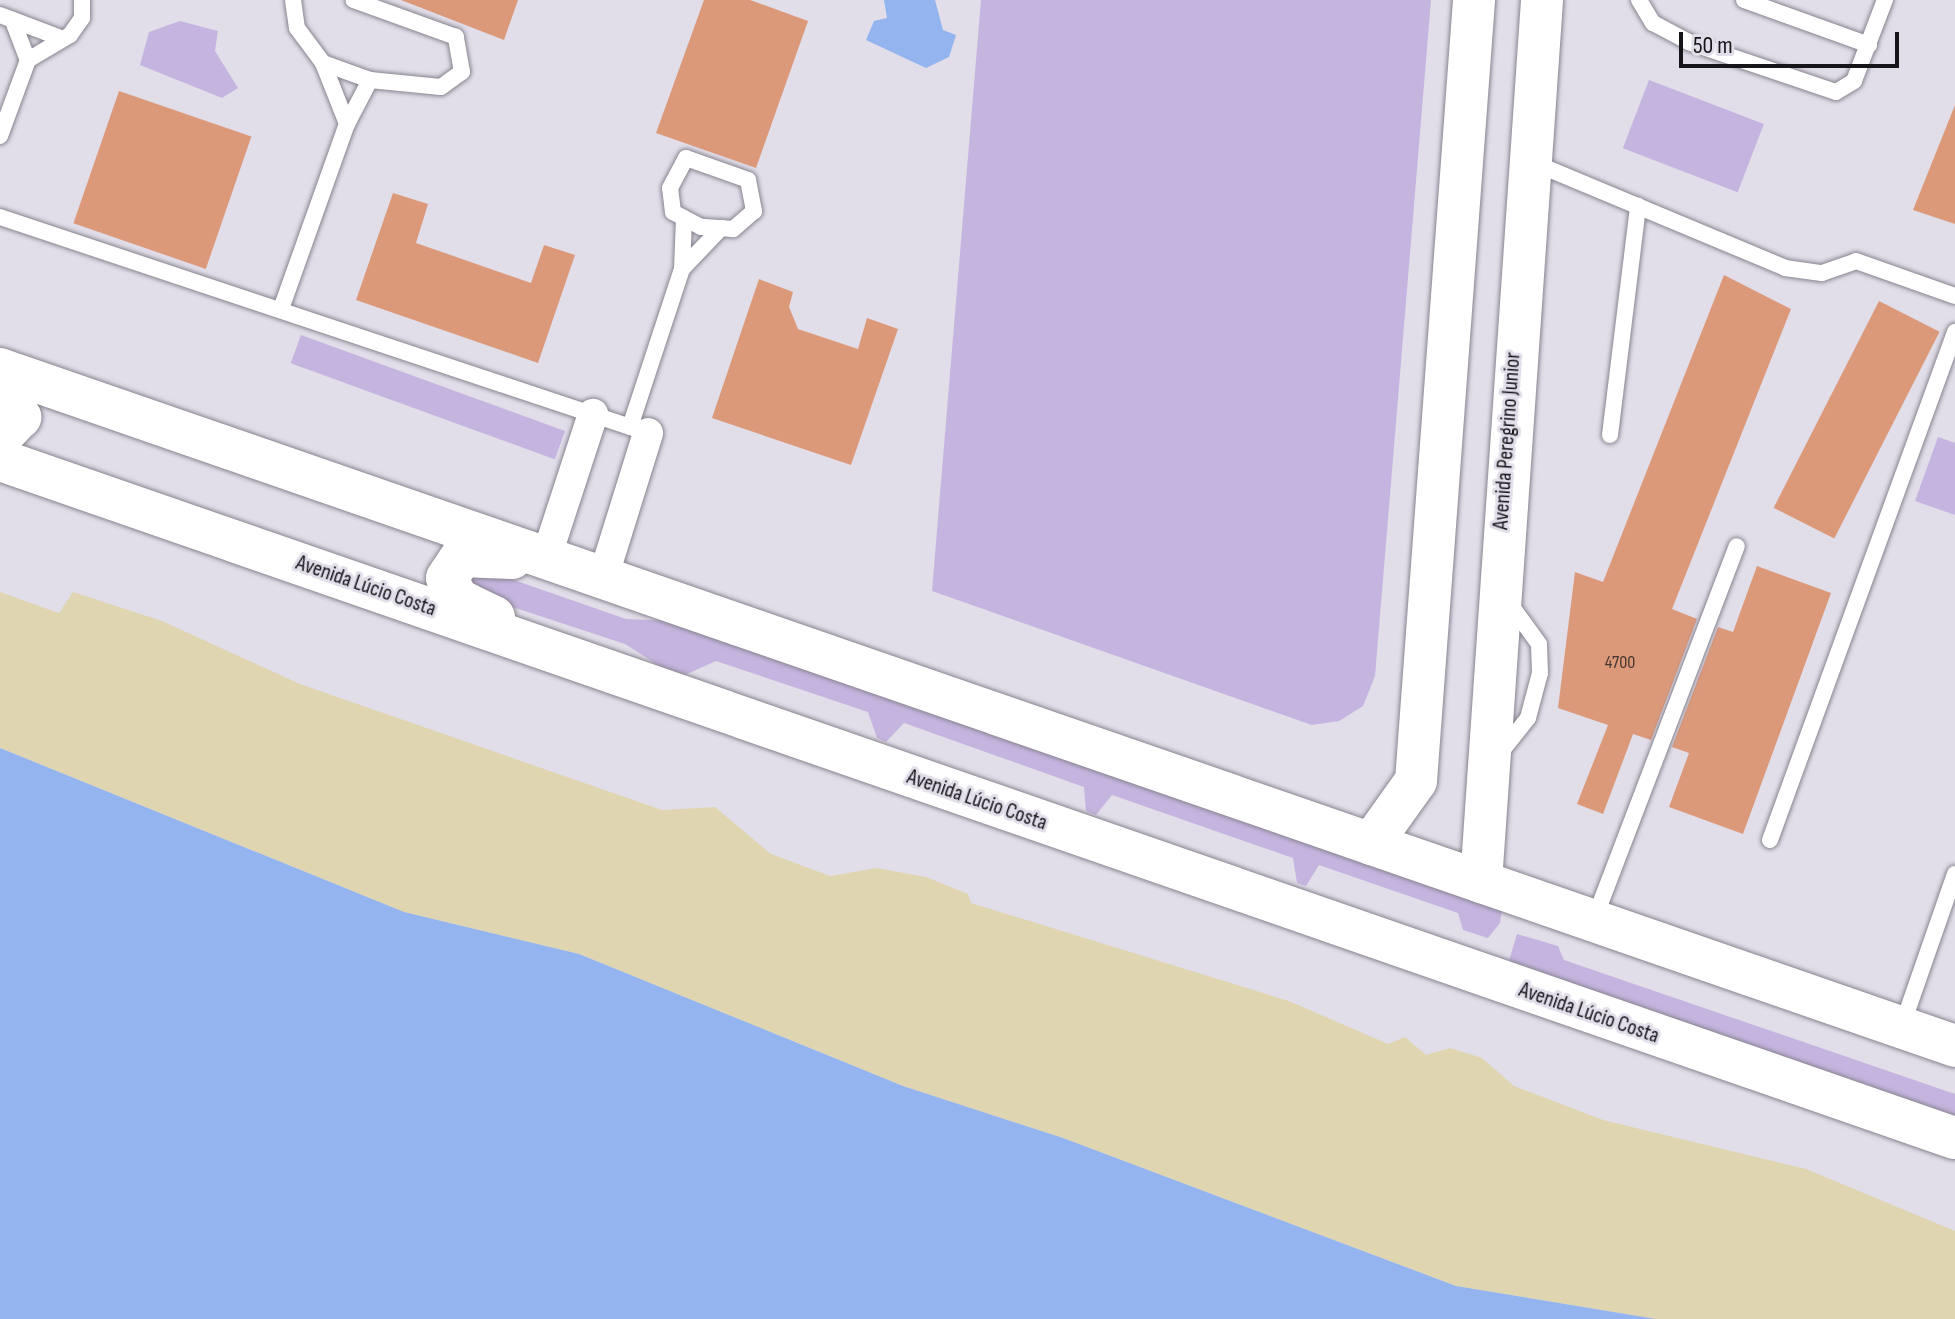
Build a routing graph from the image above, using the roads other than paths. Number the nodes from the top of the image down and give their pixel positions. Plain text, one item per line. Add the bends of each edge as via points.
1 (82, 0) edge
2 (293, 0) edge
3 (353, 0) edge
4 (1474, 0) edge
5 (1542, 0) edge
6 (1639, 0) edge
7 (1744, 0) edge
8 (1885, 0) edge
9 (7, 19) edge
10 (58, 37) junction
11 (1869, 45) junction
12 (28, 60) junction
13 (323, 63) junction
14 (370, 80) junction
15 (347, 124) junction
16 (0, 136) edge
17 (1527, 160) junction
18 (1638, 206) junction
19 (0, 217) edge
20 (684, 218) junction
21 (721, 228) junction
22 (682, 269) junction
23 (1955, 296) edge
24 (281, 309) junction
25 (1955, 332) edge
26 (0, 369) edge
27 (0, 390) edge
28 (593, 414) junction
29 (639, 430) junction
30 (1610, 435) dead end
31 (0, 438) edge
32 (0, 460) edge
33 (1737, 546) dead end
34 (545, 561) junction
35 (602, 581) junction
36 (593, 665) junction
37 (1770, 840) dead end
38 (1371, 844) junction
39 (1955, 874) edge
40 (1481, 882) junction
41 (1594, 921) junction
42 (1901, 1028) junction
43 (1955, 1046) edge
44 (1955, 1138) edge

1 - 10 lane via 76,28
2 - 13 lane via 297,28
3 - 14 lane via 463,45 462,72 441,87
4 - 38 main road via 1416,781
5 - 17 main road, Avenida Peregrino Junior
6 - 11 lane via 1653,23 1688,42 1836,92 1854,81
7 - 11 lane
8 - 11 lane
9 - 10 lane
9 - 12 lane
10 - 12 lane
12 - 16 lane
13 - 14 lane
13 - 15 lane
14 - 15 lane
15 - 24 lane
17 - 18 lane
17 - 40 main road, Avenida Peregrino Junior
18 - 23 lane via 1785,268 1822,273 1856,261
18 - 30 lane
19 - 24 lane
20 - 21 lane
20 - 21 lane via 673,212 670,188 686,158 748,180 754,211 733,229
20 - 22 lane
21 - 22 lane
22 - 29 lane
24 - 28 lane
25 - 37 lane
26 - 34 main road
27 - 31 main road via 20,417
28 - 29 lane
28 - 34 street
29 - 35 street
32 - 36 main road, Avenida Lúcio Costa
33 - 41 lane
34 - 35 main road
34 - 36 main road via 471,554 454,562 447,578 457,599
35 - 38 main road
36 - 44 main road, Avenida Lúcio Costa
38 - 40 main road
39 - 42 lane
40 - 41 main road
41 - 42 main road
42 - 43 main road

